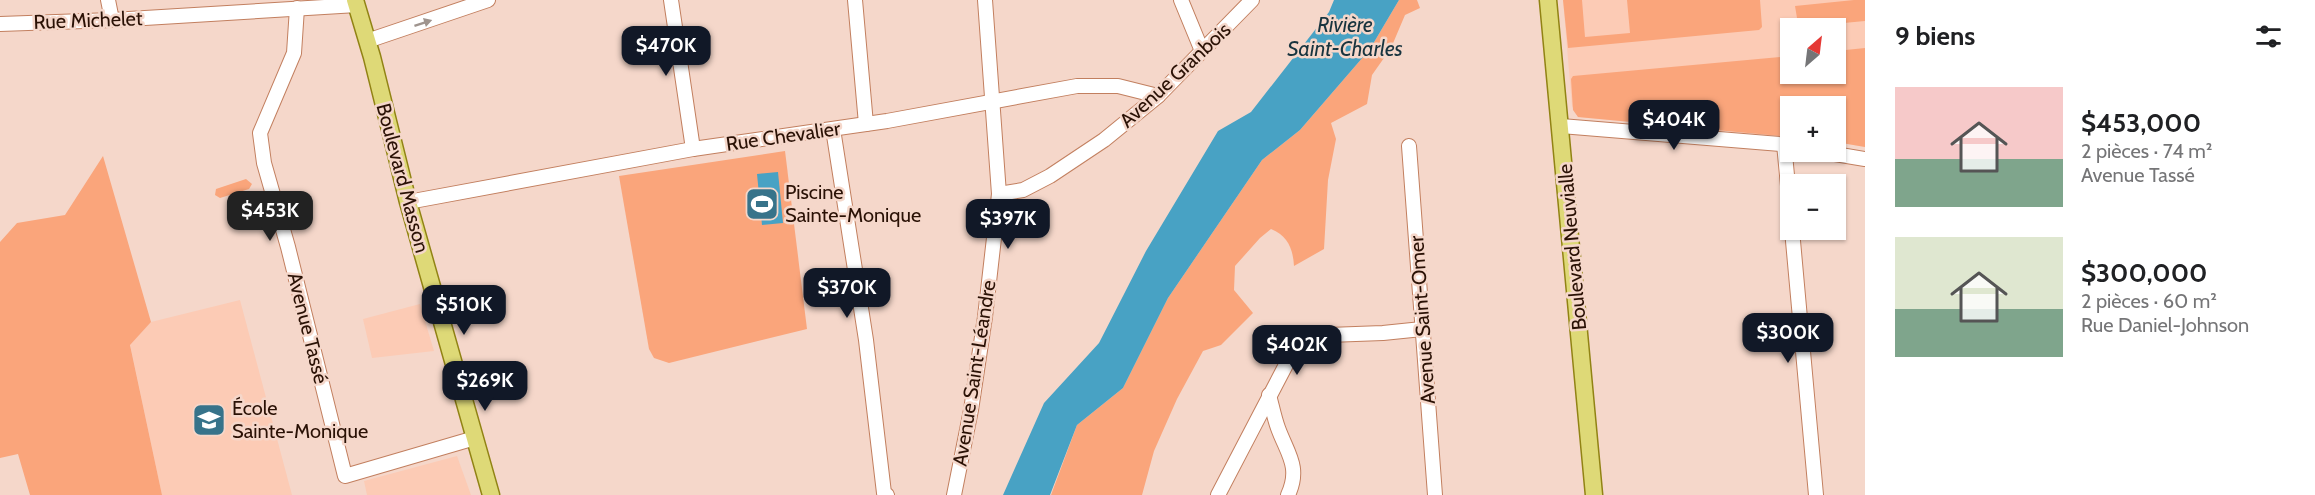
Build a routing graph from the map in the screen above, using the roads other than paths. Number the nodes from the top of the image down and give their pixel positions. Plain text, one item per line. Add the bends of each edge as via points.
1 (108, 0) edge
2 (488, 0) edge
3 (671, 0) edge
4 (855, 0) edge
5 (985, 0) edge
6 (1181, 0) edge
7 (1252, 0) edge
8 (1548, 0) edge
9 (356, 3) edge
10 (297, 8) junction
11 (112, 20) junction
12 (0, 24) edge
13 (367, 41) junction
14 (1202, 51) junction
15 (1158, 96) junction
16 (993, 100) junction
17 (866, 124) junction
18 (1561, 126) junction
19 (833, 129) junction
20 (1780, 144) edge
21 (1409, 146) dead end
22 (693, 149) junction
23 (1846, 156) edge
24 (1865, 159) edge
25 (999, 194) junction
26 (408, 202) junction
27 (1793, 240) edge
28 (1422, 329) junction
29 (1269, 395) junction
30 (475, 438) junction
31 (491, 495) edge
32 (887, 495) edge
33 (954, 495) edge
34 (1218, 495) edge
35 (1288, 495) edge
36 (1435, 495) edge
37 (1594, 495) edge
38 (1816, 495) edge

1 - 11 street
13 -> 2 street
3 - 22 street
4 - 17 street
5 - 16 street, Avenue Saint-Léandre
6 - 14 street
7 - 14 street, Avenue Granbois
8 - 18 main road, Boulevard Neuvialle
9 - 10 street, Rue Michelet
9 - 13 main road, Boulevard Masson
10 - 11 street, Rue Michelet
10 - 30 street, Avenue Tassé via 294,53 261,133 264,163 345,476
11 - 12 street, Rue Michelet
13 - 26 main road, Boulevard Masson
14 - 15 street, Avenue Granbois
15 - 16 street, Rue Chevalier via 1098,85
15 - 25 street, Avenue Granbois via 1104,140 1050,176 1023,190
16 - 17 street, Rue Chevalier
16 - 25 street, Avenue Saint-Léandre
17 - 19 street, Rue Chevalier
18 - 20 street
18 - 37 main road, Boulevard Neuvialle
19 - 22 street, Rue Chevalier
19 - 32 street
21 - 28 street, Avenue Saint-Omer
22 - 26 street, Rue Chevalier
23 - 24 street
25 - 33 street, Avenue Saint-Léandre via 985,317
26 - 30 main road, Boulevard Masson
27 - 38 street
28 - 29 street via 1301,336
28 - 36 street, Avenue Saint-Omer
29 - 34 street
29 - 35 street via 1294,470
30 - 31 main road, Boulevard Masson

